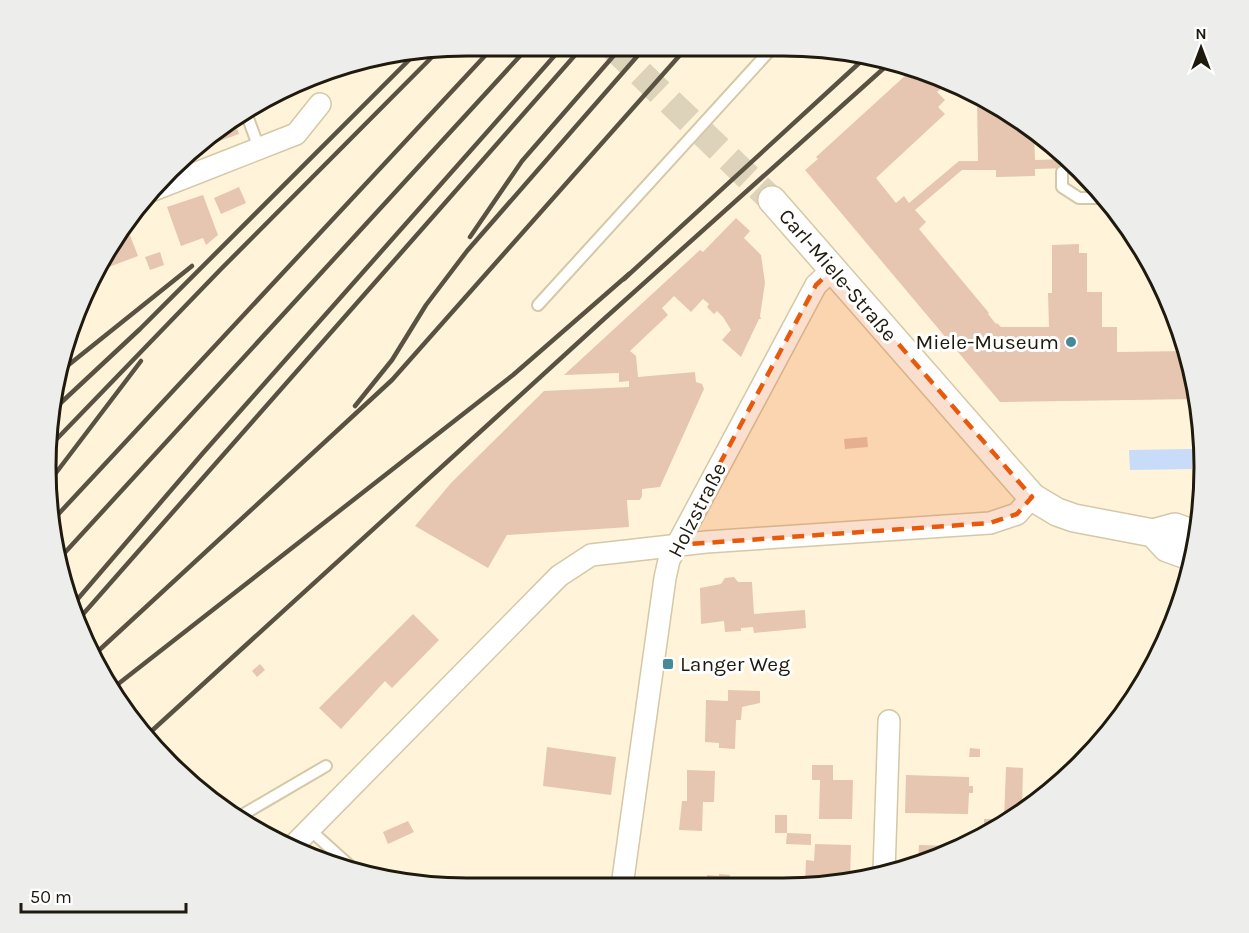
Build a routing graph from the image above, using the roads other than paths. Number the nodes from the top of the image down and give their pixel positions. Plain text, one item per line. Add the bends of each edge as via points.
1 (765, 56) edge
2 (320, 104) dead end
3 (248, 119) edge
4 (259, 148) junction
5 (1062, 172) dead end
6 (169, 184) edge
7 (1094, 198) edge
8 (772, 200) tunnel mouth
9 (833, 269) junction
10 (538, 305) dead end
11 (1032, 497) junction
12 (1188, 532) edge
13 (1154, 533) junction
14 (676, 545) junction
15 (1184, 554) edge
16 (889, 722) dead end
17 (326, 766) dead end
18 (246, 813) edge
19 (309, 829) junction
20 (297, 841) edge
21 (333, 856) edge
22 (884, 864) edge
23 (623, 878) edge

1 - 10 lane
2 - 4 street via 296,134
3 - 4 lane
4 - 6 street
5 - 7 lane via 1062,187 1079,198
8 - 9 street, Carl-Miele-Straße
9 - 11 street, Carl-Miele-Straße
9 - 14 street, Holzstraße via 816,285
11 - 13 street, Carl-Miele-Straße via 1074,518
11 - 14 street via 1017,514 990,523
12 - 13 street, Carl-Miele-Straße via 1175,527
13 - 15 street, Carl-Miele-Straße via 1167,548
14 - 19 street via 591,555 559,576
14 - 23 street, Holzstraße via 665,578
16 - 22 street
17 - 18 lane
19 - 20 street
19 - 21 lane

